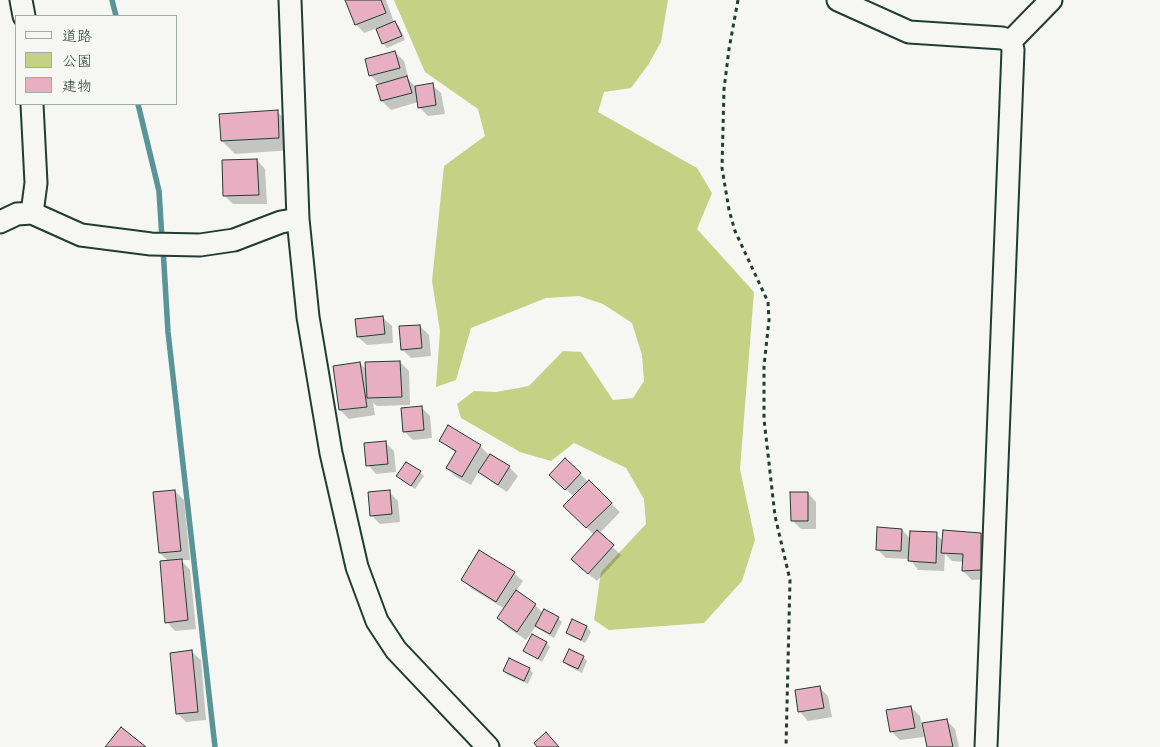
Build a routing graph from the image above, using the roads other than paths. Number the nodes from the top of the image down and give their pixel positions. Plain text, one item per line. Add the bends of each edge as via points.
1 (21, 0) edge
2 (290, 0) edge
3 (838, 0) edge
4 (1051, 0) edge
5 (24, 15) edge
6 (1011, 41) junction
7 (32, 105) edge
8 (32, 213) junction
9 (298, 219) junction
10 (0, 222) edge
11 (488, 747) edge
12 (986, 747) edge

1 - 5 street
2 - 9 street
3 - 6 street via 909,32
4 - 6 street
6 - 12 street
7 - 8 street via 36,183
8 - 9 street via 81,235 151,244 200,245 234,240
8 - 10 street via 17,214
9 - 11 street via 308,317 331,454 357,567 377,621 396,650

